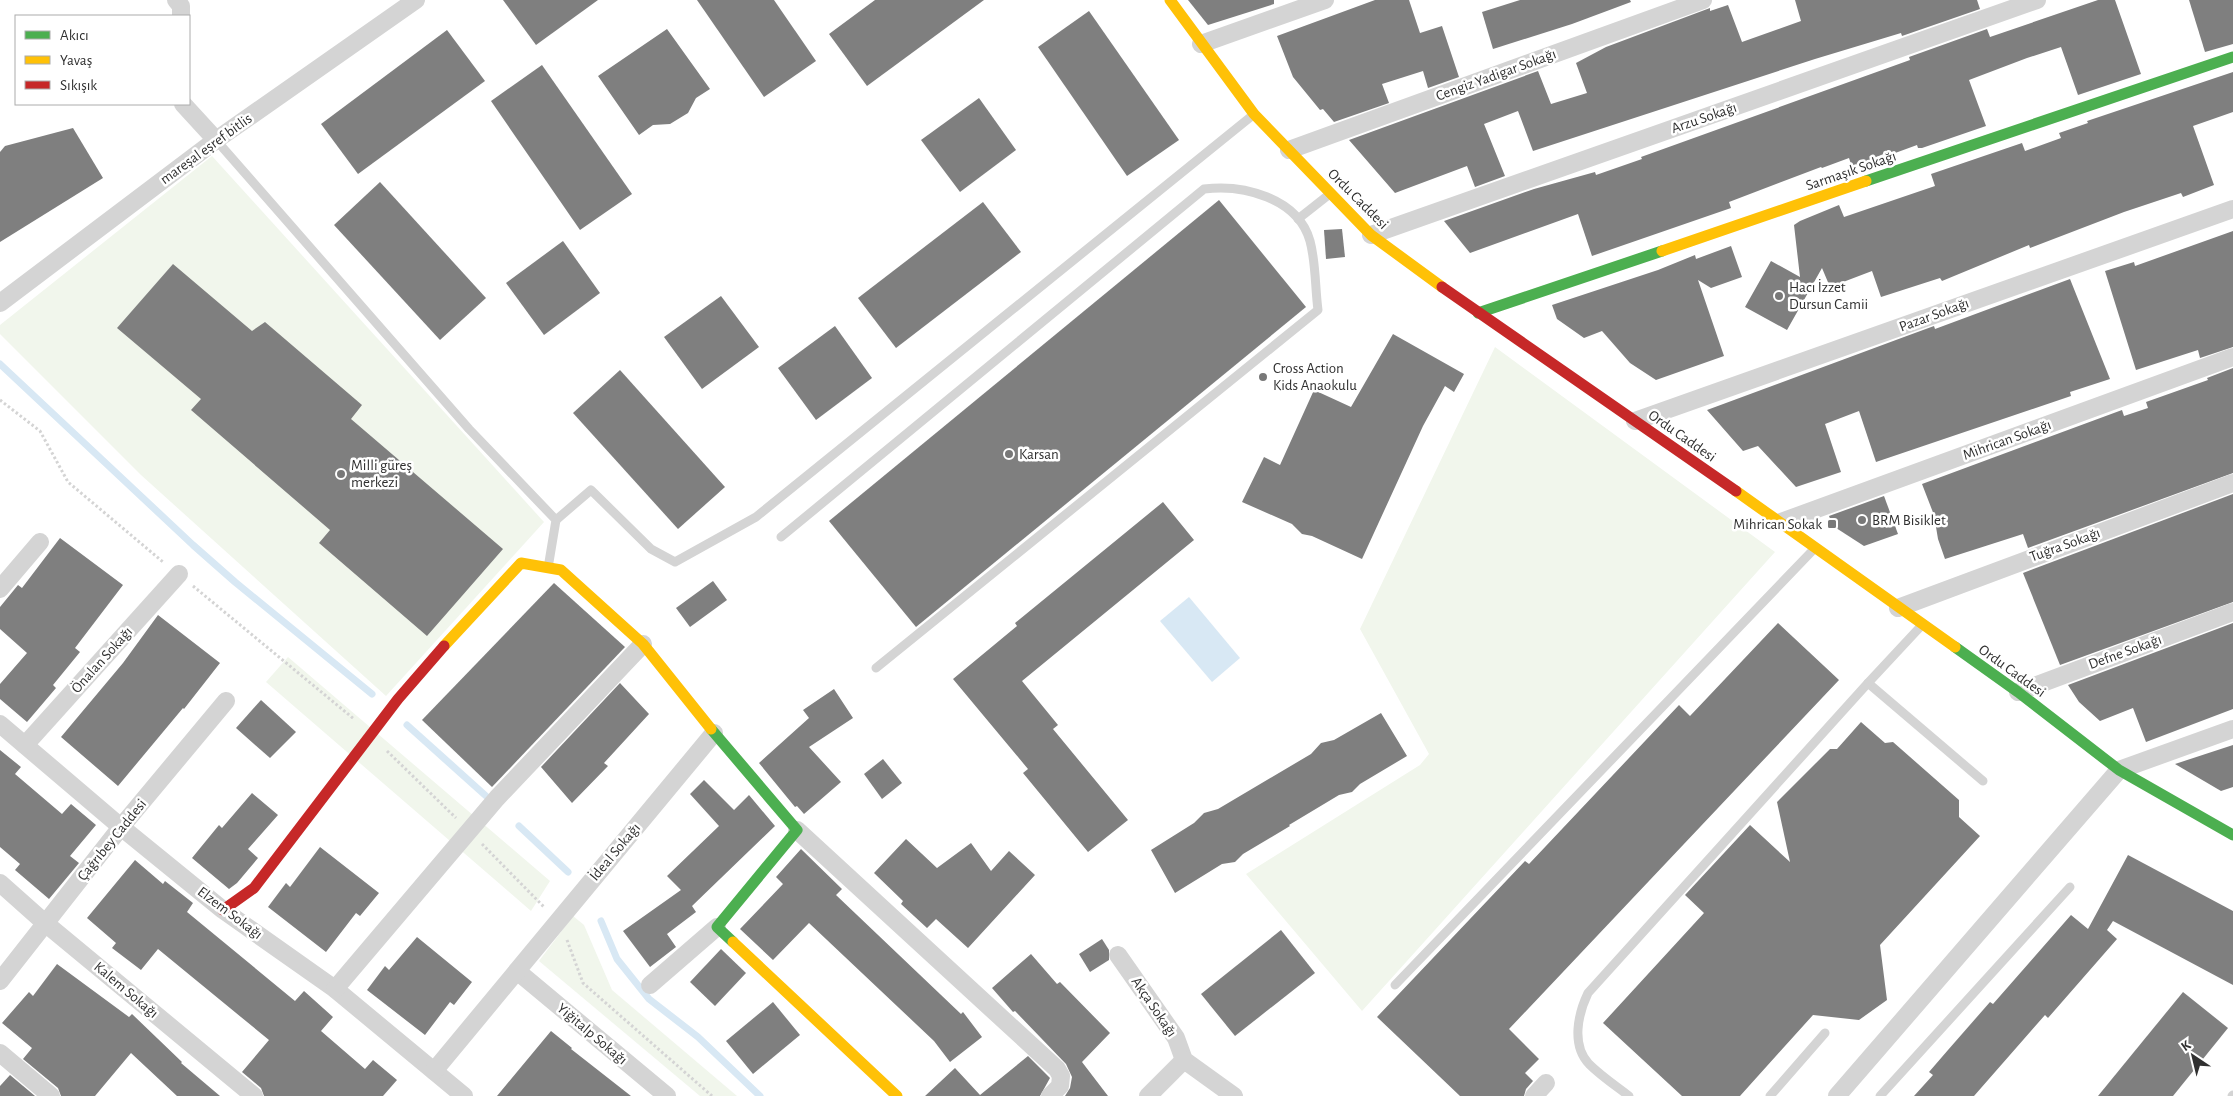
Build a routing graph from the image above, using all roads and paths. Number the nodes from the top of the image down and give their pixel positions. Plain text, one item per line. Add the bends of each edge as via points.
1 (176, 0) edge
2 (416, 0) edge
3 (1170, 0) edge
4 (1325, 0) edge
5 (1703, 0) edge
6 (2037, 0) edge
7 (181, 15) edge
8 (1201, 44) junction
9 (2233, 57) edge
10 (184, 105) edge
11 (1254, 114) junction
12 (216, 140) junction
13 (1289, 150) junction
14 (1331, 193) junction
15 (2233, 209) edge
16 (1298, 219) junction
17 (1371, 235) junction
18 (0, 303) edge
19 (1478, 313) junction
20 (2233, 357) edge
21 (1635, 422) junction
22 (2233, 483) edge
23 (556, 520) junction
24 (1781, 522) junction
25 (781, 537) dead end
26 (40, 542) dead end
27 (1815, 548) junction
28 (548, 568) junction
29 (179, 574) dead end
30 (0, 589) edge
31 (1898, 608) junction
32 (2233, 612) edge
33 (1922, 626) junction
34 (643, 644) junction
35 (876, 668) dead end
36 (1868, 683) junction
37 (2018, 692) junction
38 (226, 701) dead end
39 (0, 724) edge
40 (2233, 729) edge
41 (714, 733) junction
42 (24, 745) junction
43 (2119, 770) junction
44 (1983, 781) dead end
45 (121, 827) junction
46 (798, 830) junction
47 (2233, 835) edge
48 (0, 883) edge
49 (2070, 887) dead end
50 (223, 910) junction
51 (45, 923) junction
52 (717, 927) junction
53 (1118, 955) dead end
54 (517, 971) junction
55 (0, 981) edge
56 (650, 985) dead end
57 (1394, 985) dead end
58 (335, 989) junction
59 (1825, 1033) dead end
60 (0, 1054) edge
61 (1184, 1060) junction
62 (434, 1070) junction
63 (1546, 1083) dead end
64 (52, 1096) edge
65 (254, 1096) edge
66 (464, 1096) edge
67 (667, 1096) edge
68 (897, 1096) edge
69 (1050, 1096) edge
70 (1148, 1096) edge
71 (1234, 1096) edge
72 (1534, 1096) edge
73 (1629, 1096) edge
74 (1770, 1096) edge
75 (1836, 1096) edge
76 (1880, 1096) edge

1 - 7 street via 181,6
2 - 12 street, mareşal eşref bitlis
3 - 8 street, Ordu Caddesi
4 - 8 street
5 - 13 street, Cengiz Yadigar Sokağı
6 - 17 street, Arzu Sokağı
8 - 11 street, Ordu Caddesi
9 - 19 street, Sarmaşık Sokağı
10 - 12 street
11 - 13 street, Ordu Caddesi
11 - 23 lane via 756,517 675,562 651,549 591,490
12 - 18 street, mareşal eşref bitlis
12 - 23 lane via 468,429
13 - 14 street, Ordu Caddesi
14 - 16 lane
14 - 17 street, Ordu Caddesi
15 - 21 street, Pazar Sokağı
16 - 25 lane via 1278,203 1255,193 1229,187 1204,188
16 - 35 lane via 1310,241 1318,310
17 - 19 street, Ordu Caddesi
19 - 21 street, Ordu Caddesi
20 - 24 street, Mihrican Sokağı
21 - 24 street, Ordu Caddesi
22 - 31 street, Tuğra Sokağı
23 - 28 lane
24 - 27 street, Ordu Caddesi
26 - 30 street
27 - 31 street, Ordu Caddesi
27 - 57 lane
28 - 34 street via 561,570
28 - 50 street via 521,563 463,624 398,699 254,888
29 - 42 street, Önalan Sokağı
31 - 33 street, Ordu Caddesi
32 - 37 street, Defne Sokağı
33 - 36 lane
33 - 37 street, Ordu Caddesi
34 - 41 street
34 - 58 street via 498,798
36 - 44 lane
36 - 73 lane via 1588,994 1578,1020 1583,1053 1588,1063
37 - 43 street, Ordu Caddesi
38 - 45 street, Çağrıbey Caddesi
39 - 42 street, Elzem Sokağı
40 - 43 street
41 - 46 street
41 - 54 street, İdeal Sokağı
42 - 45 street, Elzem Sokağı
43 - 47 street, Ordu Caddesi
43 - 75 street
45 - 50 street, Elzem Sokağı
45 - 51 street, Çağrıbey Caddesi
46 - 52 street
46 - 69 street via 1057,1068 1061,1076 1060,1086
48 - 51 street, Kalem Sokağı
49 - 76 lane
50 - 58 street, Elzem Sokağı
51 - 55 street, Çağrıbey Caddesi
51 - 65 street, Kalem Sokağı
52 - 56 street
52 - 68 street
53 - 61 street, Akça Sokağı via 1176,1038
54 - 62 street, İdeal Sokağı
54 - 67 street, Yiğitalp Sokağı
58 - 62 street, Elzem Sokağı
59 - 74 lane
60 - 64 street
61 - 70 street
61 - 71 street
62 - 66 street, Elzem Sokağı
63 - 72 street

